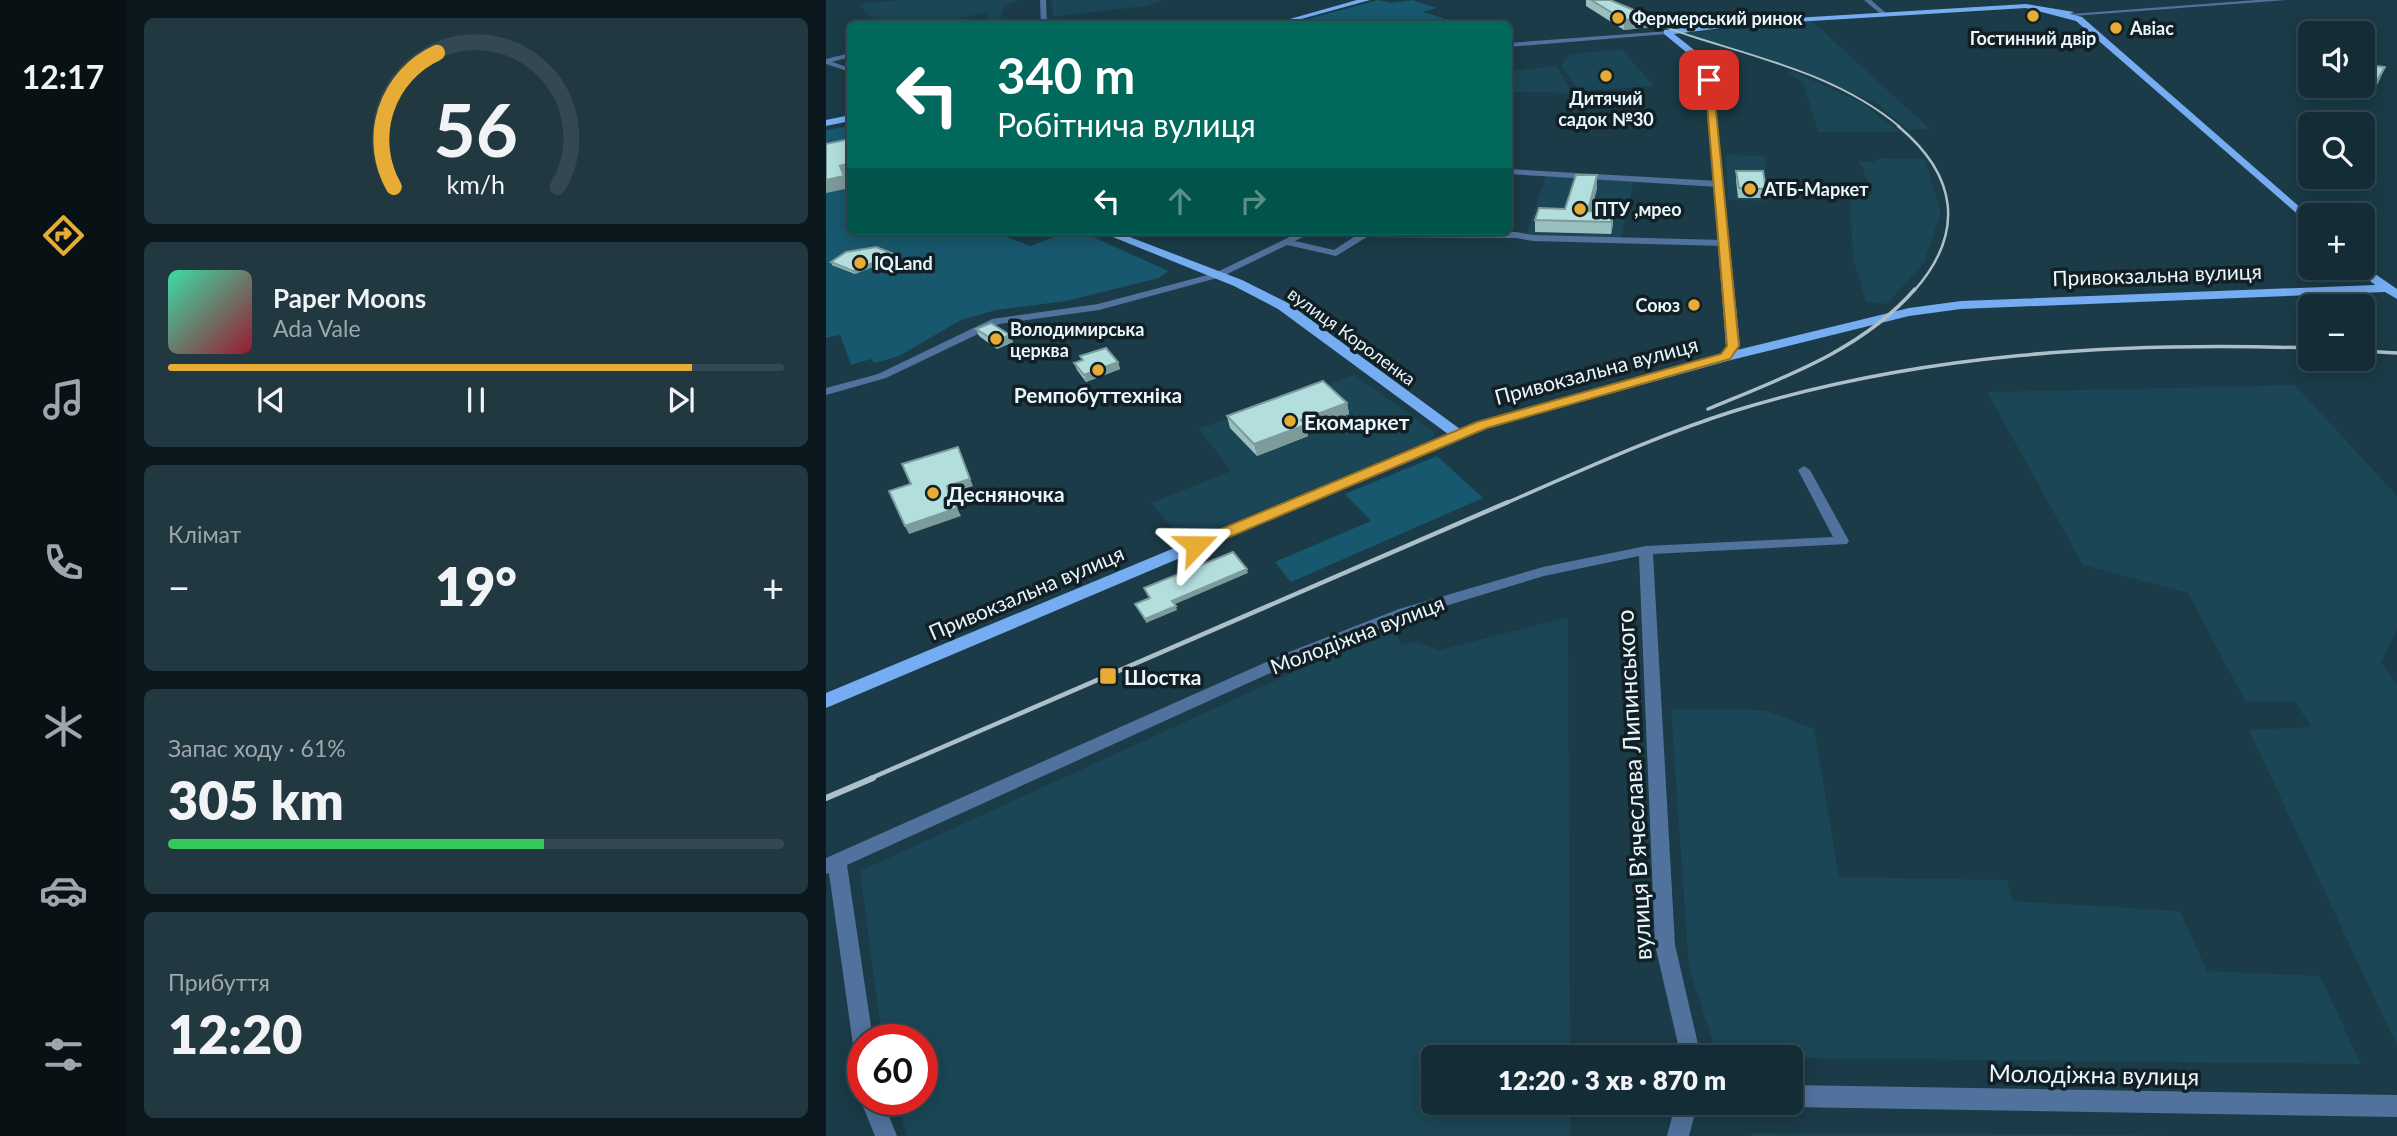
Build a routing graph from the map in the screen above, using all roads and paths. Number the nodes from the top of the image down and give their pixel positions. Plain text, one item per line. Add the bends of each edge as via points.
1 (1043, 0) edge
2 (1366, 0) edge
3 (1867, 0) edge
4 (1876, 0) edge
5 (2034, 0) edge
6 (2054, 0) edge
7 (2284, 0) edge
8 (2026, 6) junction
9 (1888, 14) junction
10 (2074, 15) junction
11 (1044, 21) edge
12 (1287, 21) edge
13 (1667, 32) junction
14 (1512, 46) edge
15 (847, 55) edge
16 (826, 61) edge
17 (847, 69) edge
18 (847, 119) edge
19 (826, 123) edge
20 (1512, 171) edge
21 (1718, 184) junction
22 (2298, 211) edge
23 (1512, 234) edge
24 (1114, 235) edge
25 (1303, 235) edge
26 (1365, 235) edge
27 (1290, 243) junction
28 (1723, 243) junction
29 (1218, 275) junction
30 (2375, 280) edge
31 (2384, 288) junction
32 (2397, 295) edge
33 (1726, 357) junction
34 (826, 392) edge
35 (1458, 434) junction
36 (1804, 470) dead end
37 (1646, 550) junction
38 (826, 701) edge
39 (832, 863) edge
40 (859, 1024) edge
41 (1688, 1045) edge
42 (1803, 1096) edge
43 (2397, 1105) edge
44 (877, 1115) edge
45 (1684, 1115) edge
46 (886, 1136) edge
47 (1678, 1136) edge

1 - 11 street
2 - 12 main road
3 - 9 street
4 - 9 street
5 - 8 main road
6 - 10 main road
7 - 10 street
8 - 9 main road
8 - 10 main road
9 - 13 main road
10 - 22 main road
13 - 14 street
13 - 21 main road via 1706,65
15 - 16 street
16 - 17 street
18 - 19 main road
20 - 21 street
21 - 28 main road
23 - 28 street
24 - 29 main road, вулиця Короленка
25 - 27 street
26 - 27 street via 1336,253
27 - 29 street
28 - 33 main road via 1733,346
29 - 34 street via 1099,307 996,321 881,376
29 - 35 main road, вулиця Короленка via 1283,306
30 - 31 main road
31 - 32 main road
31 - 33 main road, Привокзальна вулиця via 1961,305 1909,312
33 - 35 main road, Привокзальна вулиця
35 - 38 main road, Привокзальна вулиця
36 - 37 street, Молодіжна вулиця via 1842,541
37 - 39 street, Молодіжна вулиця via 1543,572 1404,612 1294,656
37 - 41 street, вулиця В'ячеслава Липинського via 1665,945
39 - 40 street
42 - 43 street, Молодіжна вулиця
44 - 46 street
45 - 47 street

